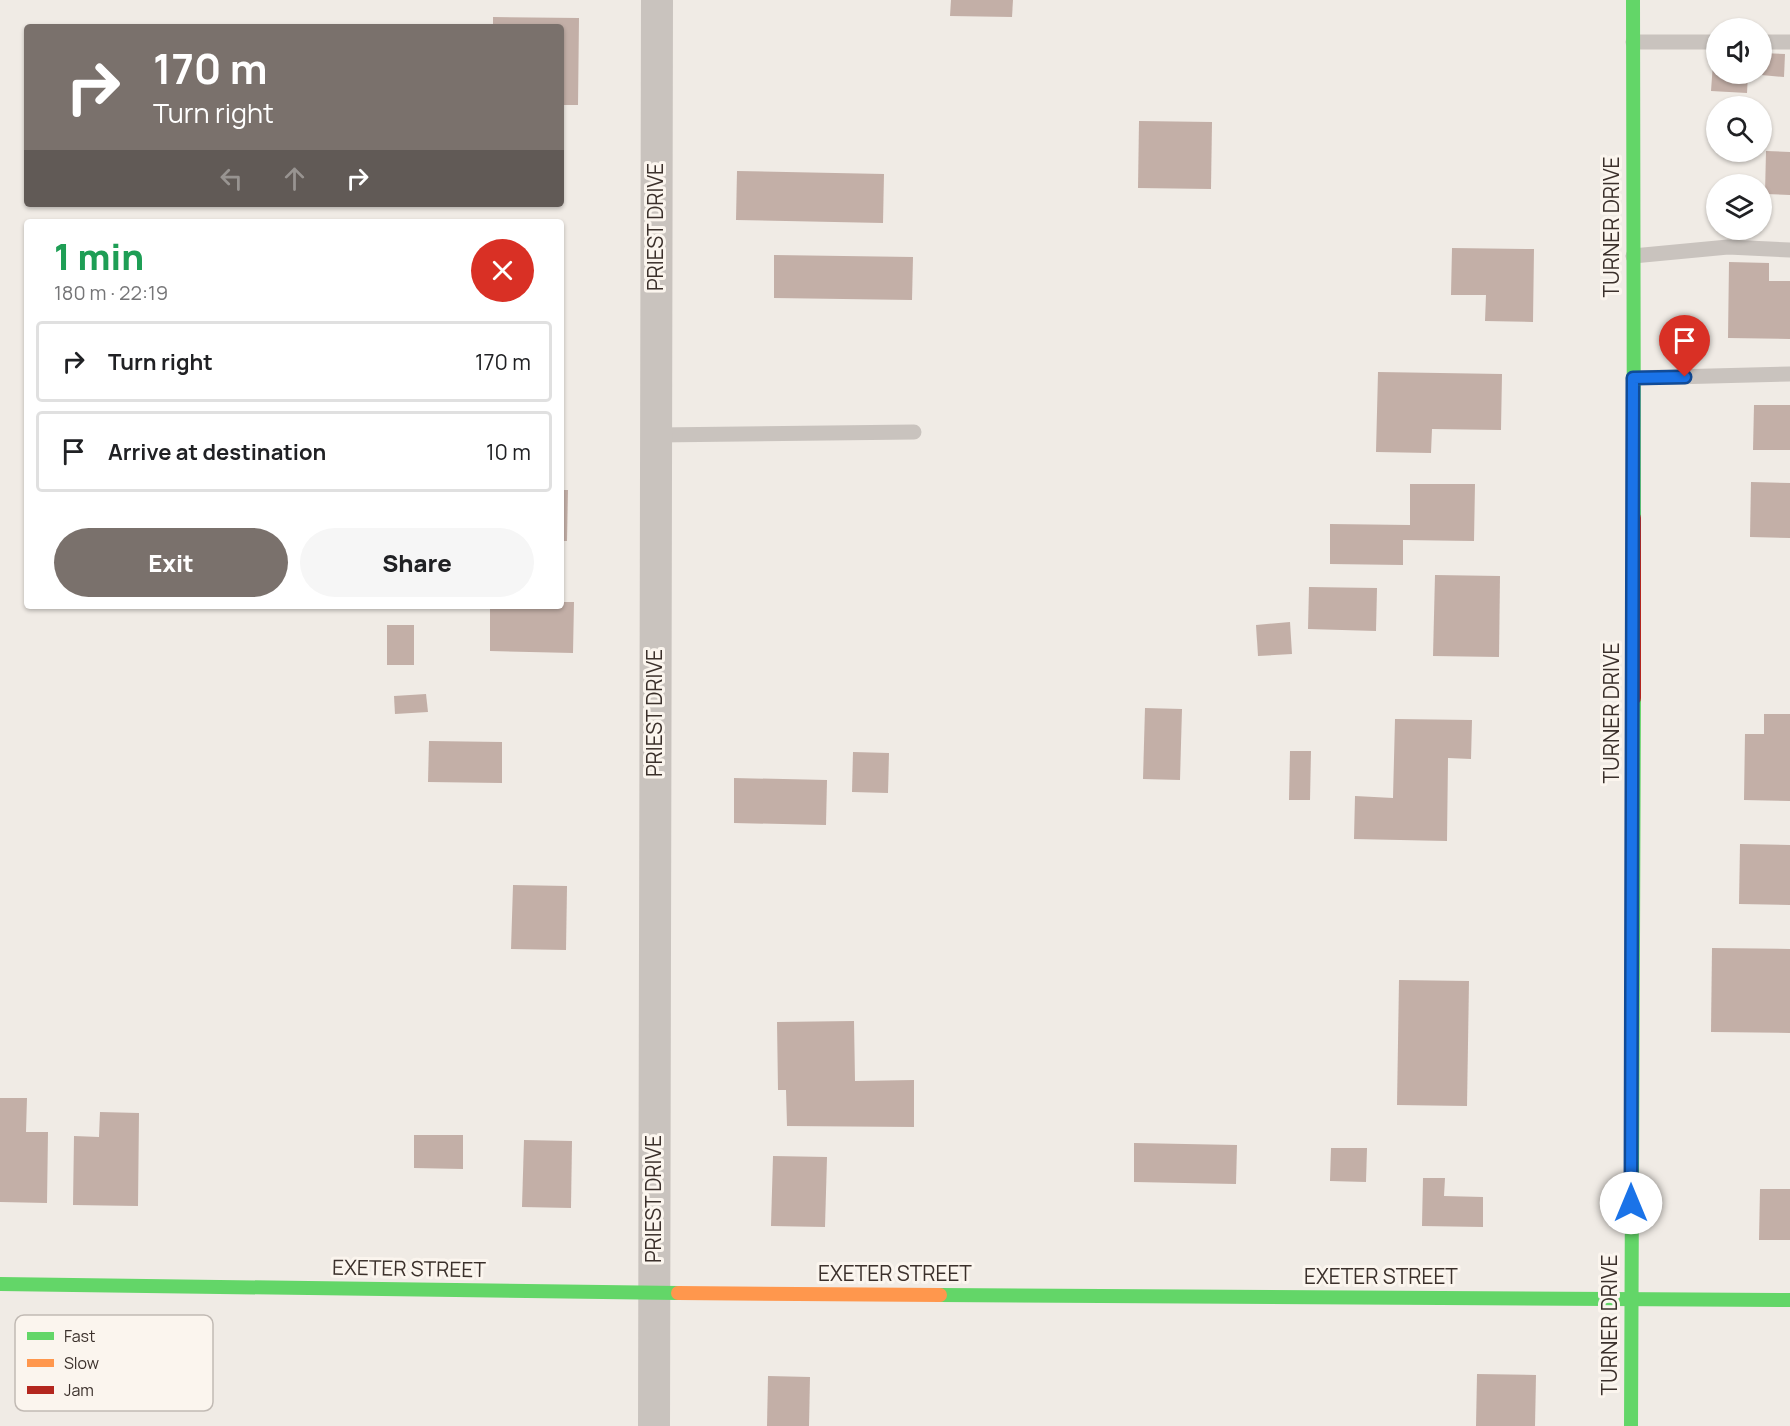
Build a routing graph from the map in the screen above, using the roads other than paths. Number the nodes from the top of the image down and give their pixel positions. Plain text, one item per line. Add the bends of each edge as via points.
1 (657, 0) edge
2 (1633, 0) edge
3 (1633, 42) junction
4 (1706, 42) edge
5 (1772, 42) edge
6 (1790, 42) edge
7 (1790, 250) edge
8 (1633, 256) junction
9 (1790, 374) edge
10 (1633, 378) junction
11 (914, 432) dead end
12 (656, 435) junction
13 (0, 1284) edge
14 (654, 1293) junction
15 (1631, 1299) junction
16 (1790, 1300) edge
17 (654, 1426) edge
18 (1631, 1426) edge

1 - 12 street, PRIEST DRIVE
2 - 3 street, TURNER DRIVE
3 - 4 lane
3 - 8 street, TURNER DRIVE
5 - 6 lane
7 - 8 lane via 1728,247
8 - 10 street, TURNER DRIVE
9 - 10 lane
10 - 15 street, TURNER DRIVE
11 - 12 lane
12 - 14 street, PRIEST DRIVE
13 - 14 street, EXETER STREET
14 - 15 street, EXETER STREET
14 - 17 street, PRIEST DRIVE
15 - 16 street, EXETER STREET
15 - 18 street, TURNER DRIVE

